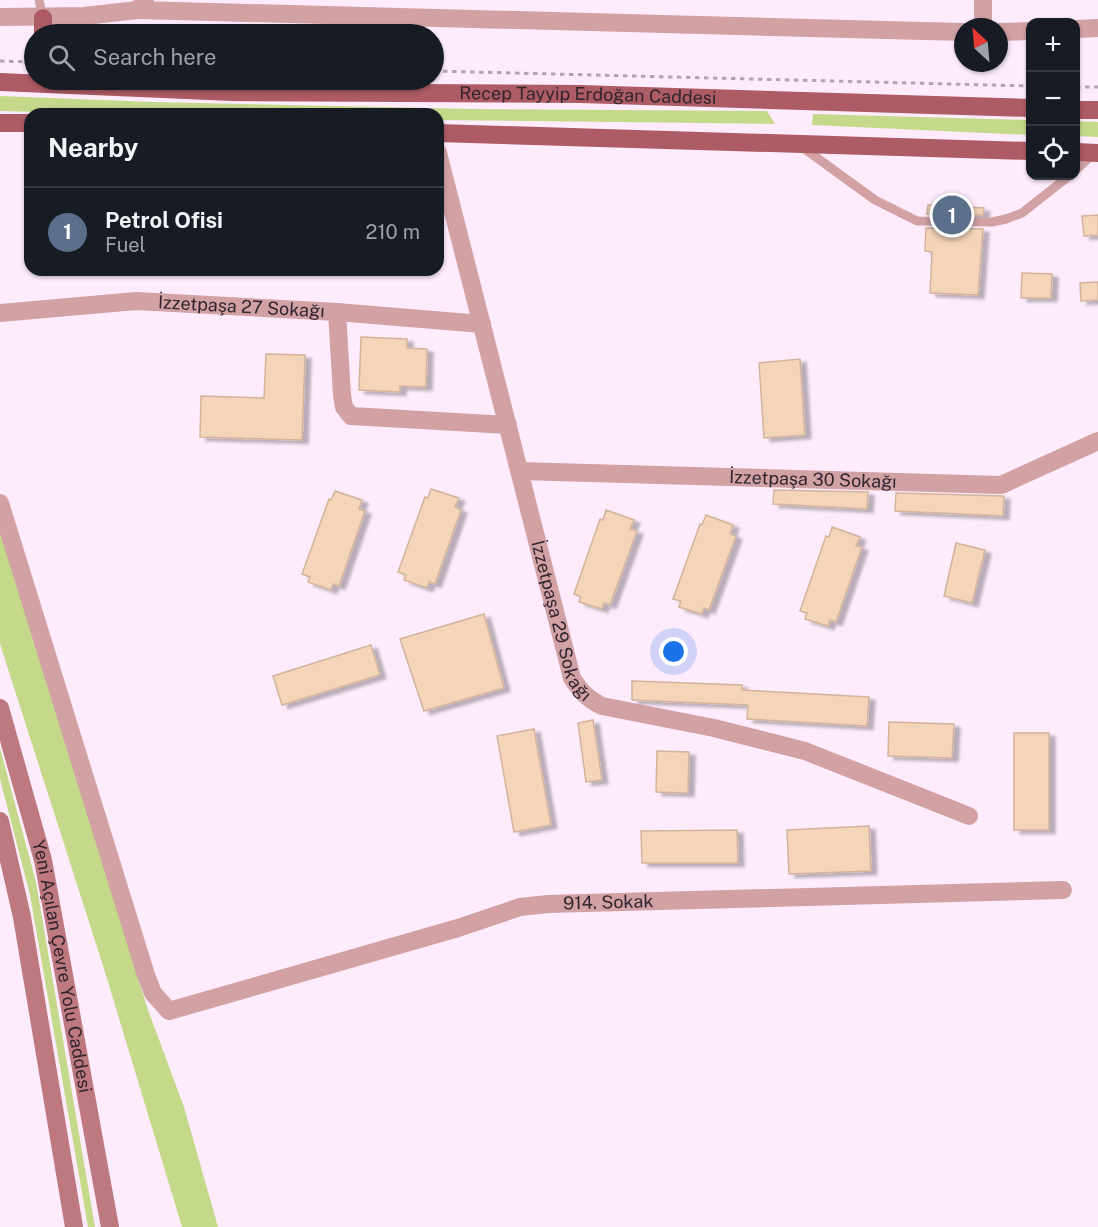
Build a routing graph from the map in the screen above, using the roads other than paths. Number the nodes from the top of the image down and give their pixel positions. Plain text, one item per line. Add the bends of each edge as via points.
1 (104, 0) edge
2 (983, 0) edge
3 (142, 5) edge
4 (408, 9) edge
5 (84, 16) junction
6 (0, 17) edge
7 (42, 17) edge
8 (983, 18) edge
9 (1098, 28) edge
10 (1080, 29) edge
11 (1026, 31) edge
12 (954, 32) edge
13 (1008, 32) edge
14 (0, 82) edge
15 (24, 82) edge
16 (194, 90) edge
17 (1026, 108) edge
18 (1080, 110) edge
19 (1098, 110) edge
20 (0, 123) edge
21 (24, 123) edge
22 (444, 133) edge
23 (797, 144) junction
24 (1026, 151) edge
25 (1080, 153) edge
26 (1097, 156) edge
27 (1080, 167) edge
28 (444, 176) edge
29 (1064, 180) edge
30 (337, 312) junction
31 (0, 313) edge
32 (482, 324) junction
33 (508, 424) junction
34 (1098, 441) edge
35 (519, 471) junction
36 (0, 503) edge
37 (0, 708) edge
38 (969, 816) dead end
39 (0, 821) edge
40 (1063, 890) dead end
41 (74, 1227) edge
42 (110, 1227) edge

1 - 5 street
2 - 8 street
3 - 4 street
3 - 5 street
4 - 12 street
5 - 7 street
6 - 7 street
9 - 10 street
11 - 13 street
14 - 15 main road, Recep Tayyip Erdoğan Caddesi
16 - 17 main road, Recep Tayyip Erdoğan Caddesi via 580,94
18 - 19 main road
20 - 21 main road
22 - 23 main road
23 - 24 main road
23 - 29 lane via 875,200 917,221 1006,219 1022,213
25 - 26 main road
26 - 27 lane
28 - 32 street, İzzetpaşa 29 Sokağı
30 - 31 street, İzzetpaşa 27 Sokağı via 136,301
30 - 32 street, İzzetpaşa 27 Sokağı
30 - 33 street via 342,395 351,416
32 - 33 street, İzzetpaşa 29 Sokağı
33 - 35 street, İzzetpaşa 29 Sokağı
34 - 35 street, İzzetpaşa 30 Sokağı via 1001,485
35 - 38 street, İzzetpaşa 29 Sokağı via 572,678 588,699 602,706 805,751
36 - 40 street, 914. Sokak via 146,975 153,993 169,1011 520,907
37 - 42 main road, Yeni Açılan Çevre Yolu Caddesi via 43,860
39 - 41 main road, Yeni Açılan Çevre Yolu Caddesi via 22,917

